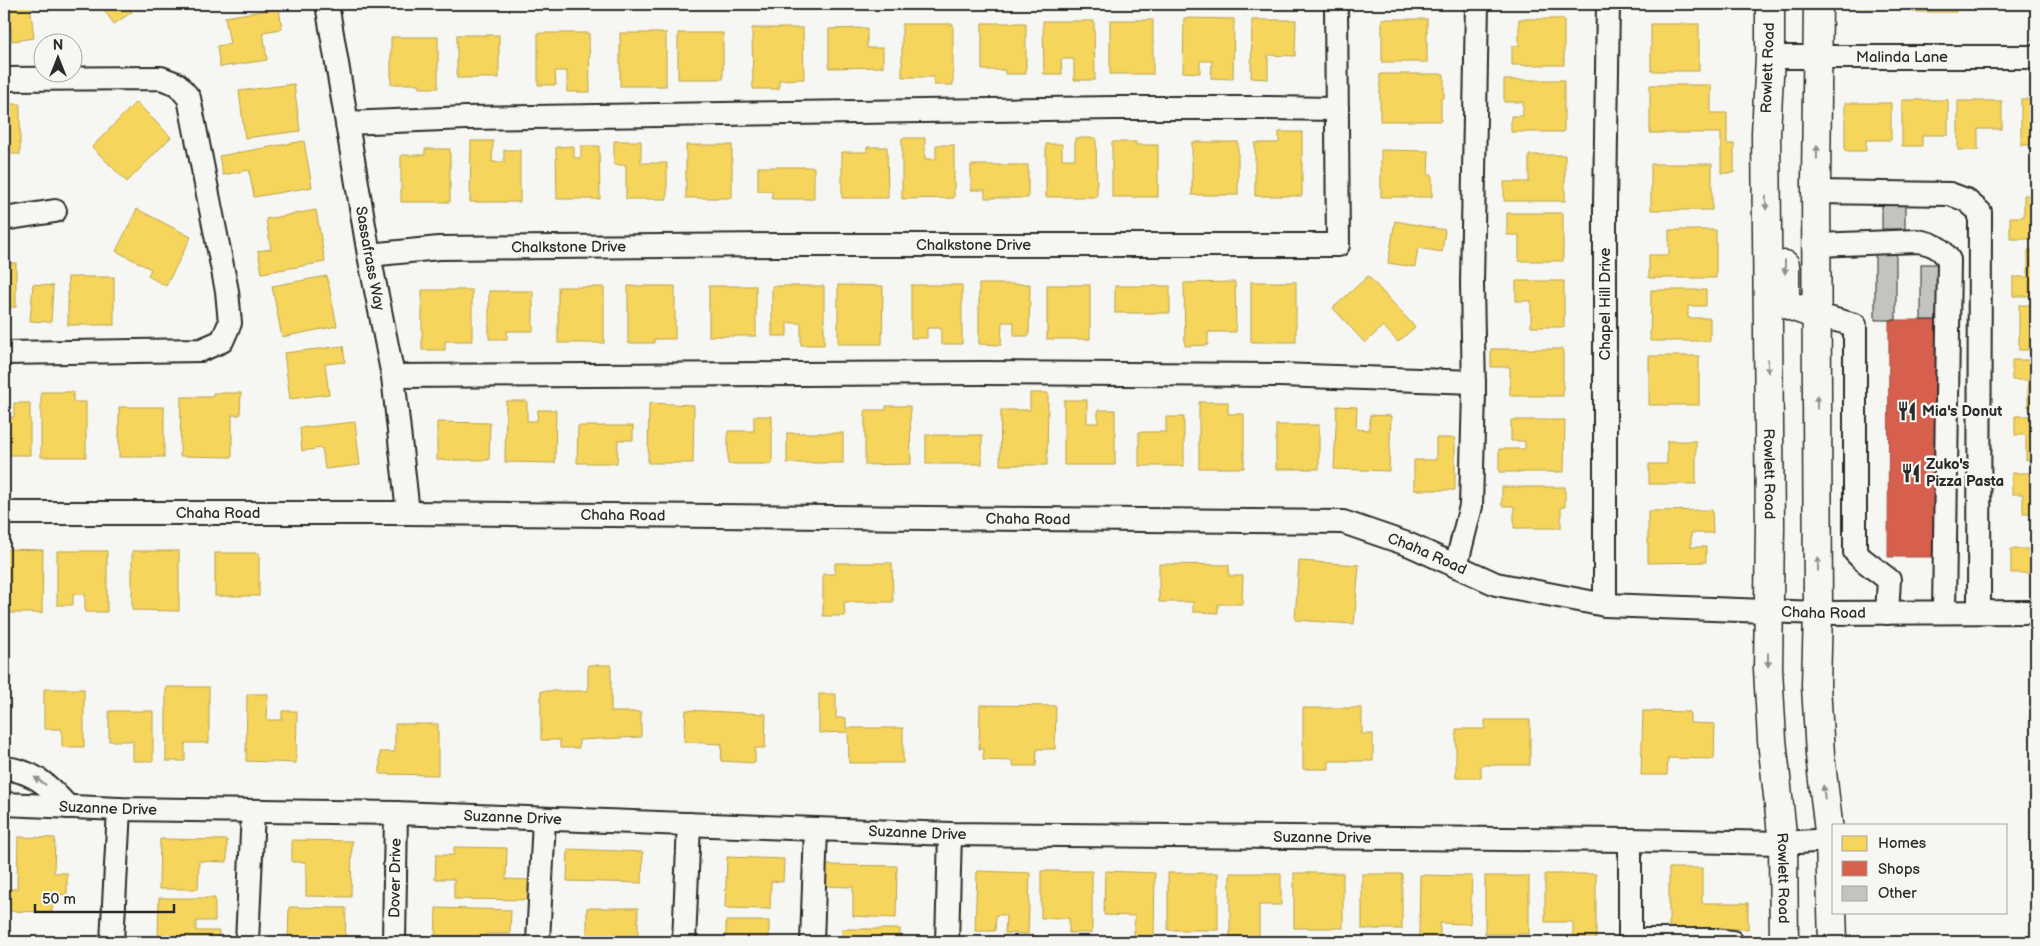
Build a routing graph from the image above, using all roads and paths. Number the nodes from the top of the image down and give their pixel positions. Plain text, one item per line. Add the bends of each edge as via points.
1 (327, 4) edge
2 (1336, 4) edge
3 (1477, 4) edge
4 (1608, 4) edge
5 (1770, 4) edge
6 (1818, 4) edge
7 (1770, 57) junction
8 (1818, 57) junction
9 (2036, 57) edge
10 (4, 79) edge
11 (1337, 109) junction
12 (347, 123) junction
13 (1766, 154) junction
14 (1816, 192) junction
15 (56, 211) dead end
16 (4, 219) edge
17 (1817, 245) junction
18 (368, 255) junction
19 (1817, 315) junction
20 (4, 352) edge
21 (393, 376) junction
22 (1474, 382) junction
23 (4, 513) edge
24 (408, 513) junction
25 (1456, 566) junction
26 (1605, 605) junction
27 (1768, 611) junction
28 (1944, 612) junction
29 (1980, 612) junction
30 (2036, 612) edge
31 (1818, 613) junction
32 (1887, 613) junction
33 (4, 768) edge
34 (4, 804) edge
35 (68, 807) junction
36 (119, 809) junction
37 (253, 811) junction
38 (396, 813) junction
39 (544, 819) junction
40 (689, 824) junction
41 (816, 829) junction
42 (950, 834) junction
43 (1630, 840) junction
44 (1830, 840) junction
45 (1783, 843) junction
46 (1832, 908) edge
47 (1832, 914) edge
48 (1630, 941) edge
49 (112, 942) edge
50 (247, 942) edge
51 (394, 942) edge
52 (538, 942) edge
53 (684, 942) edge
54 (812, 942) edge
55 (947, 942) edge
56 (1732, 942) edge
57 (1784, 942) edge
58 (1833, 942) edge

1 - 12 street, Sassafrass Way
2 - 11 street, Chalkstone Drive
3 - 22 street via 1472,284
4 - 26 street, Chapel Hill Drive
5 - 7 main road, Rowlett Road
6 - 8 main road
7 - 8 street, Malinda Lane
7 - 13 main road, Rowlett Road
8 - 9 street, Malinda Lane
14 -> 8 main road
10 - 20 street via 161,78 177,84 189,98 227,291 230,323 222,341 201,350
11 - 12 street via 1168,108
11 - 18 street, Chalkstone Drive via 1338,245 439,248
12 - 18 street, Sassafrass Way
13 -> 19 main road via 1784,179 1785,299 1791,306
13 -> 27 main road, Rowlett Road
14 - 17 main road
14 - 29 street via 1950,194 1966,200 1980,212
15 - 16 street
17 - 19 main road
17 - 28 street via 1929,242 1943,251 1949,260
18 - 21 street, Sassafrass Way
31 -> 19 main road
19 - 32 street via 1855,325 1856,552 1888,580
21 - 22 street via 992,373 1280,375
21 - 24 street, Sassafrass Way
22 - 25 street via 1471,506
23 - 24 street, Chaha Road
24 - 25 street, Chaha Road via 1342,522 1410,545
25 - 26 street, Chaha Road via 1496,584
26 - 27 street, Chaha Road
27 - 31 street, Chaha Road
27 -> 45 main road, Rowlett Road via 1769,697
28 - 29 street, Chaha Road
28 - 32 street, Chaha Road
29 - 30 street, Chaha Road
31 - 32 street, Chaha Road
44 -> 31 main road via 1817,713
35 -> 33 street via 38,778
34 - 35 street, Suzanne Drive
35 - 36 street, Suzanne Drive
36 - 37 street, Suzanne Drive
36 - 49 street
37 - 38 street, Suzanne Drive
37 - 50 street
38 - 39 street, Suzanne Drive
38 - 51 street, Dover Drive
39 - 40 street, Suzanne Drive
39 - 52 street
40 - 41 street, Suzanne Drive
40 - 53 street
41 - 42 street, Suzanne Drive
41 - 54 street
42 - 43 street, Suzanne Drive
42 - 55 street
43 - 45 street, Suzanne Drive
43 - 48 street
44 - 45 street, Suzanne Drive
44 - 46 main road
45 - 57 main road, Rowlett Road
47 - 58 main road
48 - 56 street

